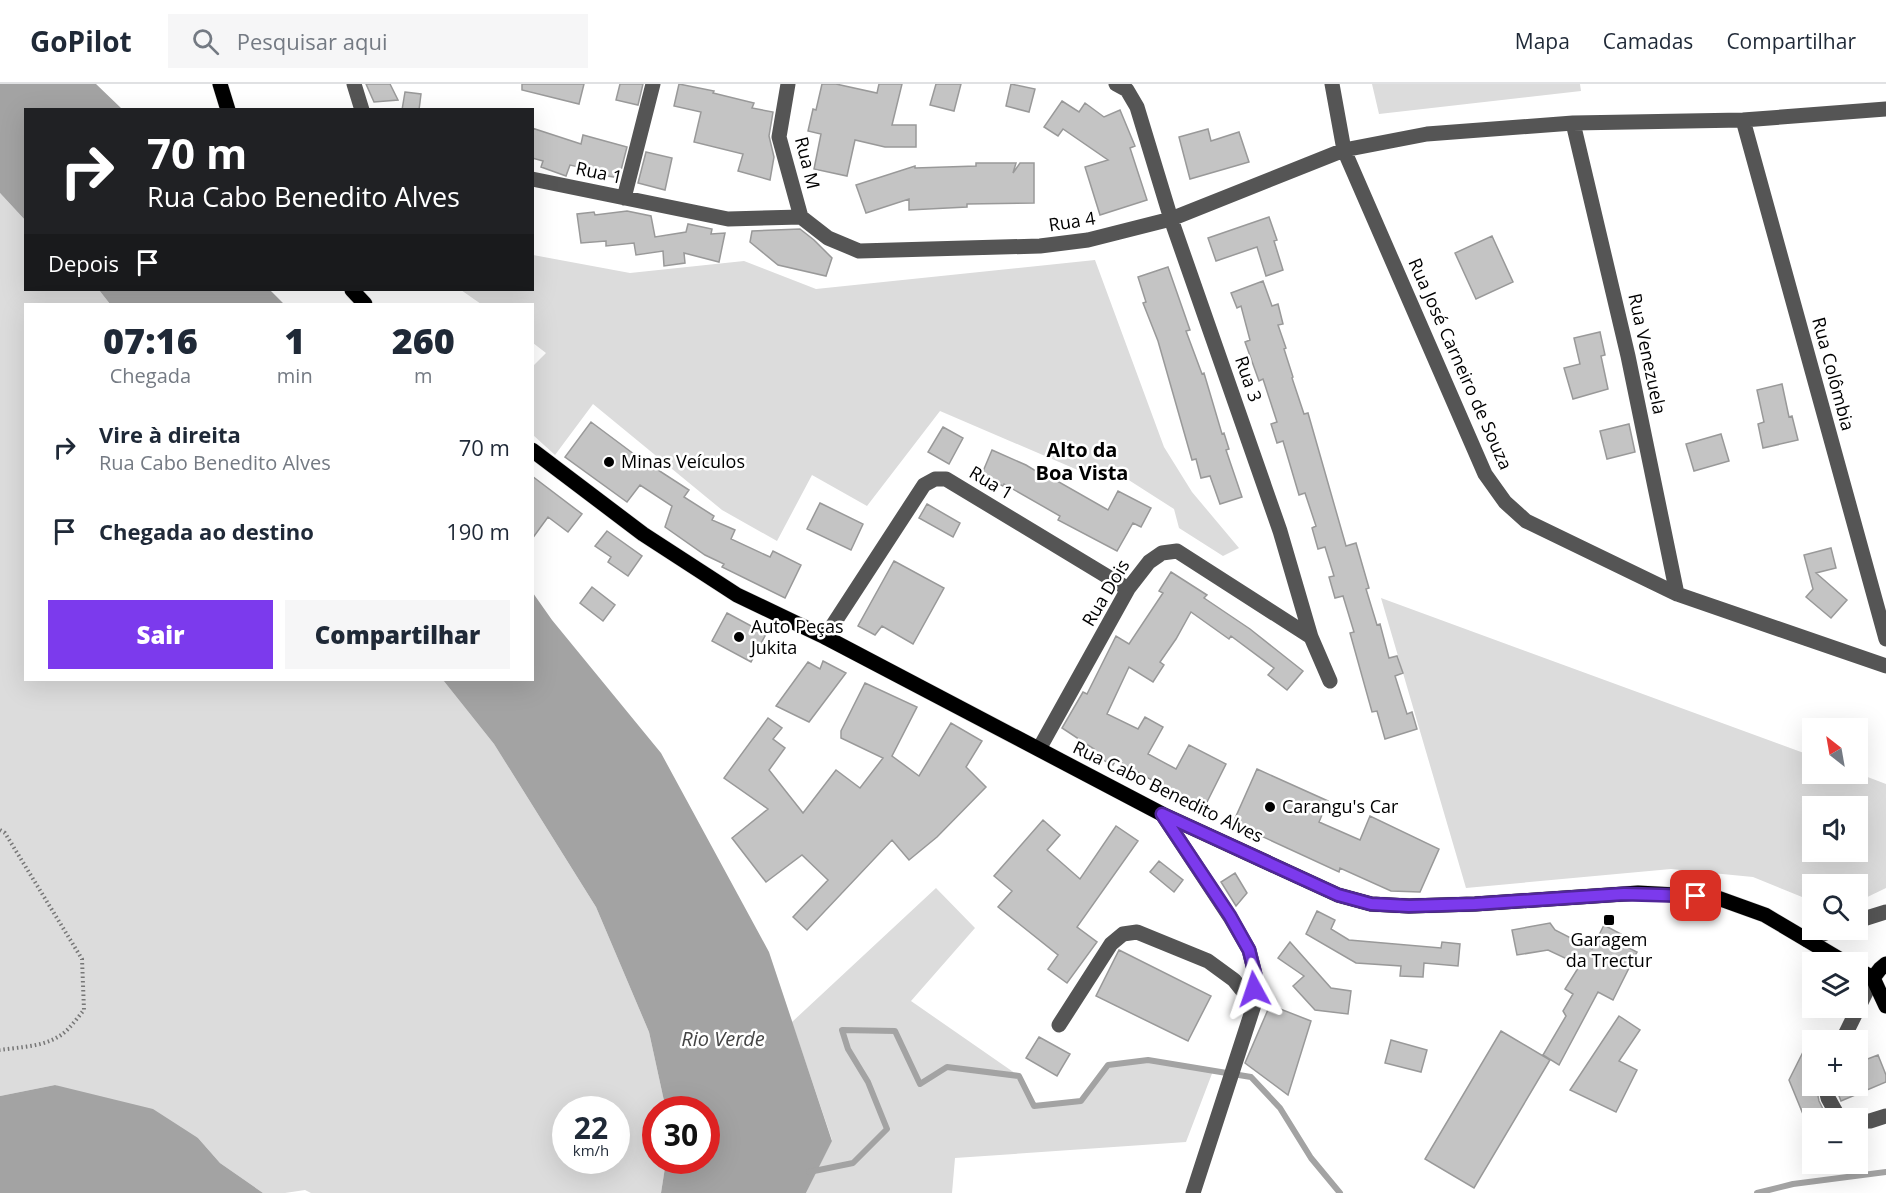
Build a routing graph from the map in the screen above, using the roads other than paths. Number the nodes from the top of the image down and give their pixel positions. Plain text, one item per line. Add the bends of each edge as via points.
1 (220, 84) edge
2 (354, 84) edge
3 (653, 84) edge
4 (1332, 84) edge
5 (784, 85) edge
6 (1121, 87) edge
7 (227, 108) edge
8 (361, 108) edge
9 (1886, 109) edge
10 (1743, 120) junction
11 (1573, 123) junction
12 (1344, 150) junction
13 (534, 179) edge
14 (624, 198) junction
15 (801, 217) junction
16 (1171, 219) junction
17 (353, 291) edge
18 (364, 303) edge
19 (534, 452) edge
20 (1128, 589) junction
21 (1677, 594) junction
22 (825, 637) junction
23 (1311, 637) junction
24 (1886, 639) edge
25 (1886, 666) edge
26 (1330, 681) dead end
27 (1039, 749) junction
28 (1162, 814) junction
29 (1886, 912) edge
30 (1868, 918) edge
31 (1802, 937) edge
32 (1807, 940) edge
33 (1827, 952) edge
34 (1886, 964) edge
35 (1868, 975) edge
36 (1873, 978) junction
37 (1254, 1005) junction
38 (1886, 1006) edge
39 (1059, 1025) dead end
40 (1847, 1030) edge
41 (1886, 1116) edge
42 (1868, 1121) edge
43 (1193, 1193) edge

1 - 7 main road
2 - 8 street
3 - 14 street
4 - 12 street, Rua José Carneiro de Souza
5 - 15 street, Rua M via 780,136
6 - 16 street, Rua 3 via 1137,107
9 - 10 street
10 - 11 street
10 - 24 street, Rua Colômbia
11 - 12 street via 1427,134
11 - 21 street, Rua Venezuela via 1628,356
12 - 16 street, Rua 4
12 - 21 street, Rua José Carneiro de Souza via 1485,474 1505,502 1526,521
13 - 14 street, Rua 1
14 - 15 street, Rua 1 via 728,219
15 - 16 street, Rua 4 via 828,238 859,252 1040,246 1088,240
16 - 23 street, Rua 3 via 1280,531
17 - 18 main road
19 - 22 main road, Rua Cabo Benedito Alves via 643,534 717,583
20 - 22 street, Rua 1 via 946,479 934,479 924,485
20 - 23 street, Rua Dois via 1149,562 1162,553 1177,550
20 - 27 street, Rua Dois
21 - 25 street, Rua José Carneiro de Souza
22 - 27 main road, Rua Cabo Benedito Alves
23 - 26 street, Rua 3
27 - 28 main road, Rua Cabo Benedito Alves
28 - 31 main road, Rua Cabo Benedito Alves via 1338,895 1371,904 1475,904 1628,893 1715,897 1766,915
28 - 37 street via 1249,950 1255,974
29 - 30 street
32 - 33 main road, Rua Cabo Benedito Alves
34 - 36 main road
35 - 36 main road
36 - 38 main road
36 - 40 street
37 - 39 street via 1234,980 1208,962 1137,932 1123,934 1112,944
37 - 43 street
41 - 42 street

